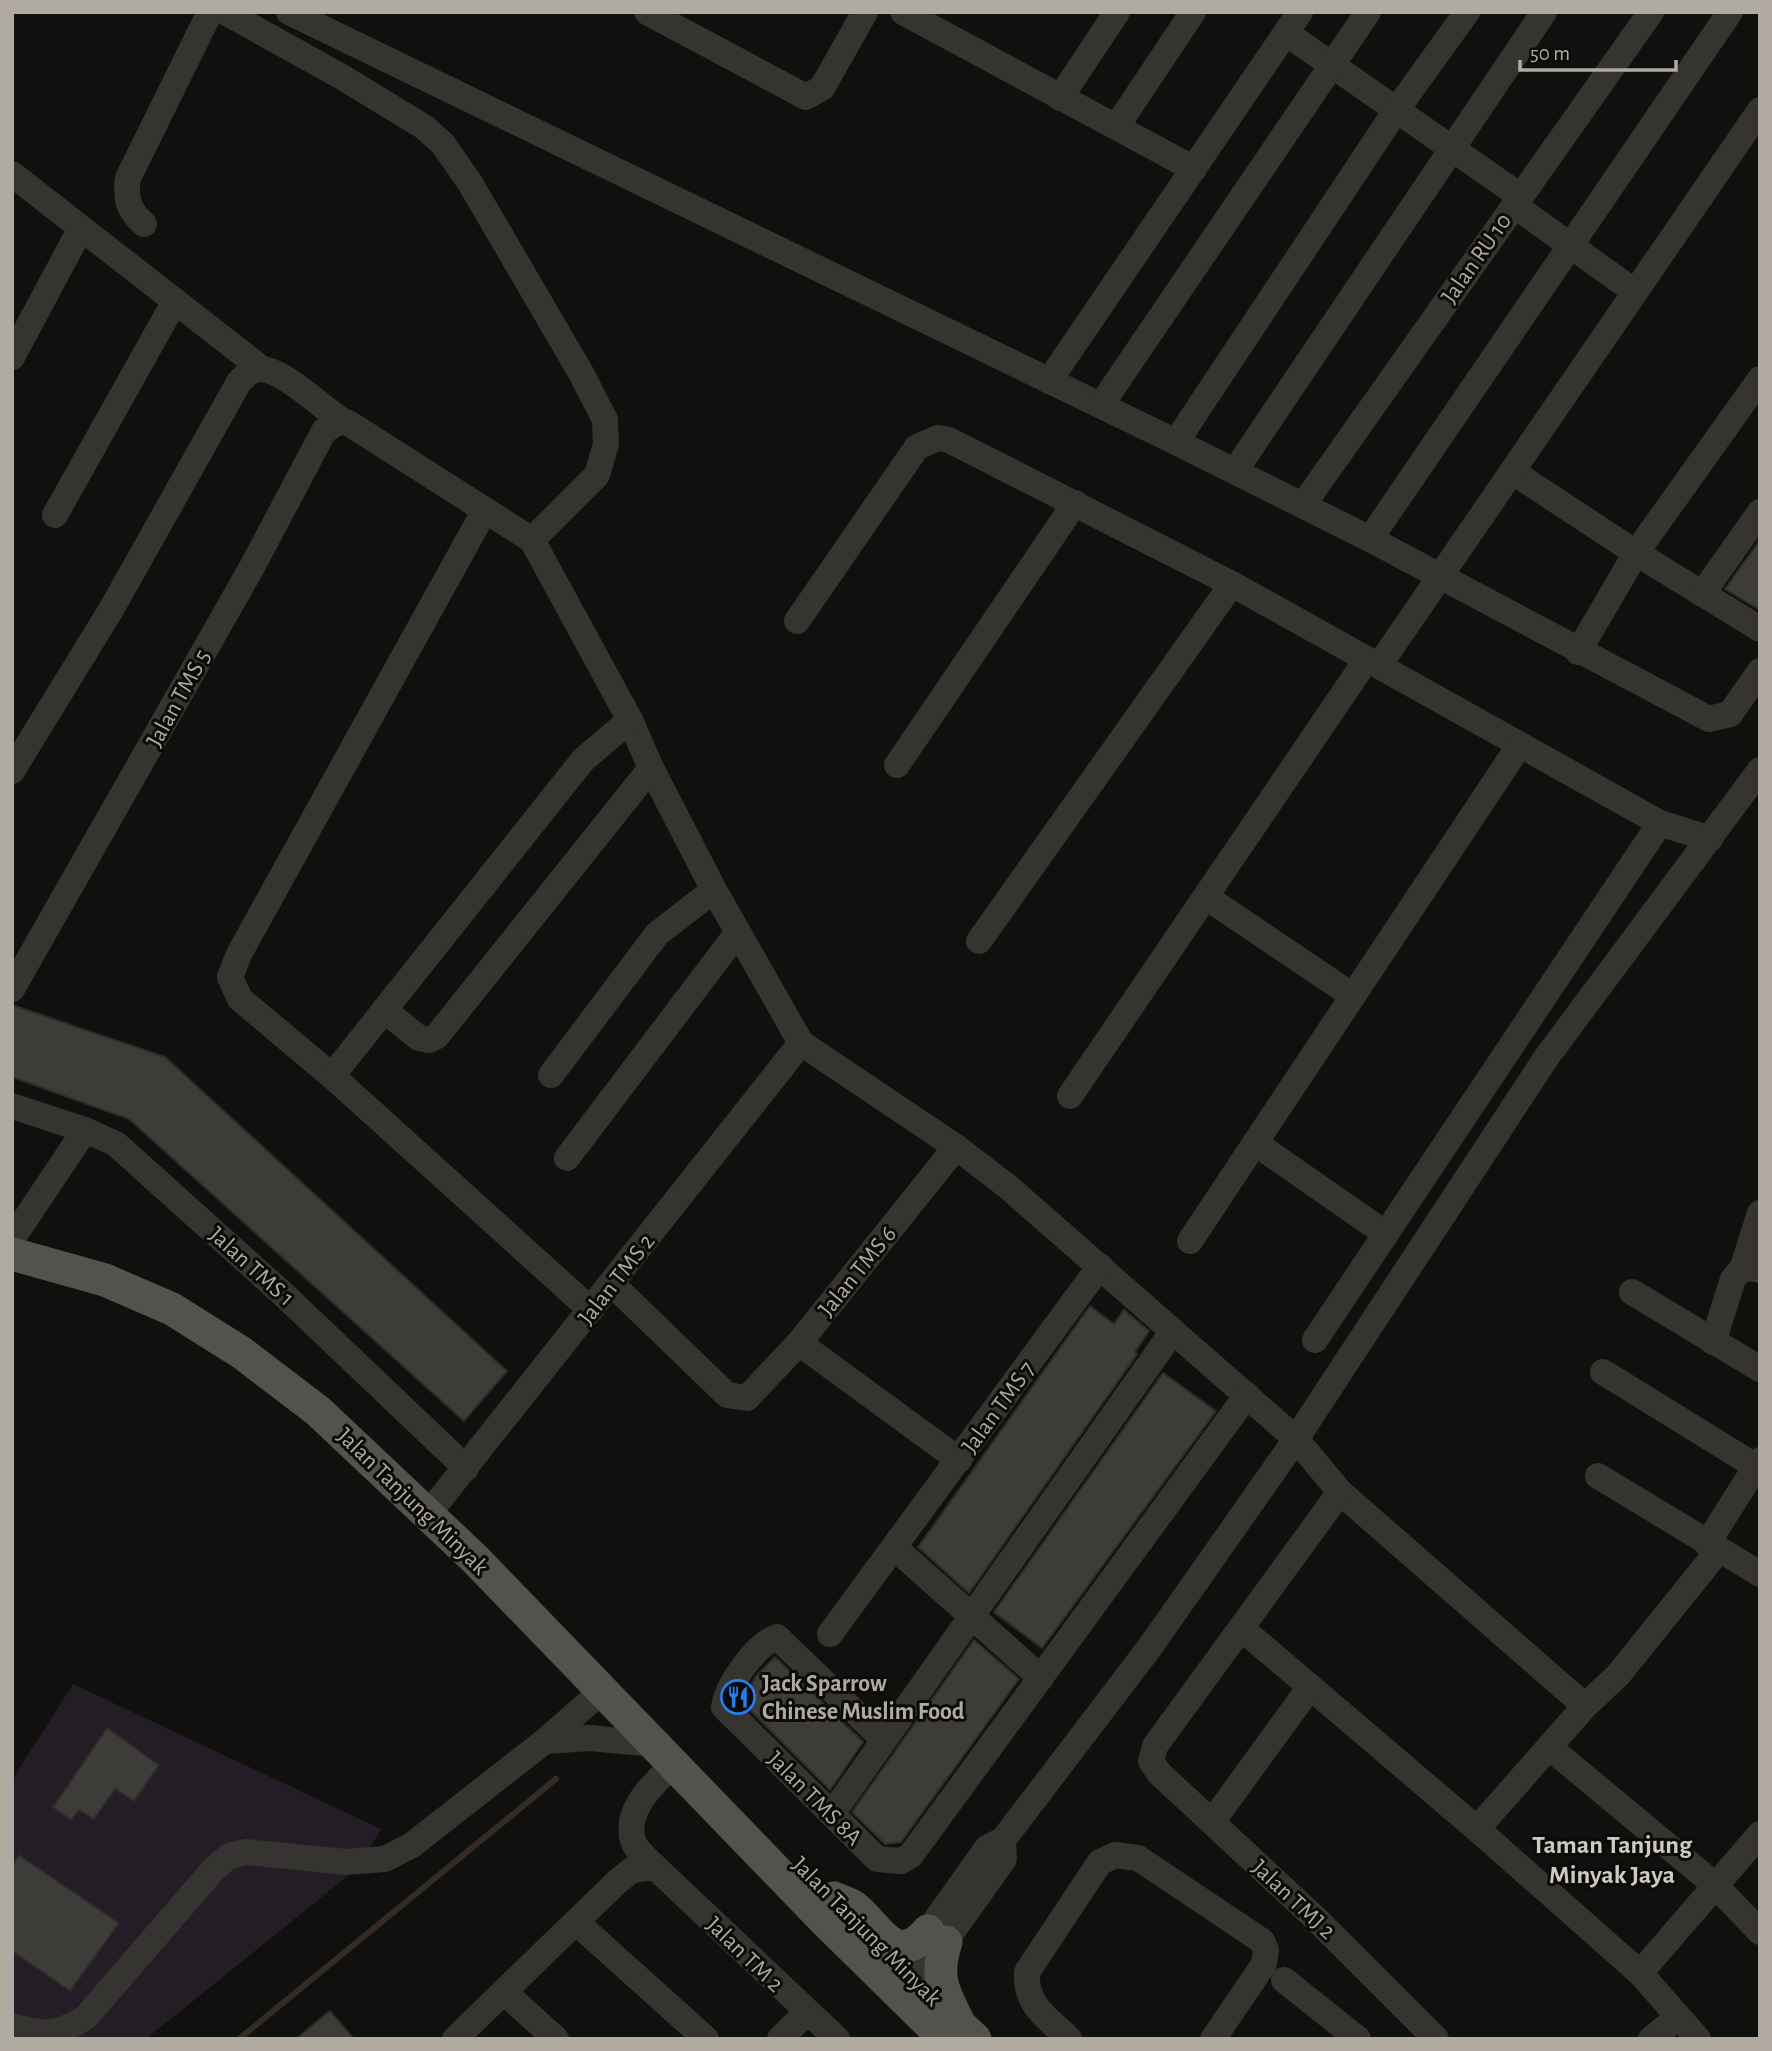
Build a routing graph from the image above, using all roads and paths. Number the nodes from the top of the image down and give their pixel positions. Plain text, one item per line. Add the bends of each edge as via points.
1 (210, 12) edge
2 (225, 12) edge
3 (647, 12) edge
4 (865, 12) edge
5 (1117, 12) edge
6 (1193, 12) edge
7 (1367, 12) edge
8 (1467, 12) edge
9 (1544, 12) edge
10 (1651, 12) edge
11 (1730, 12) edge
12 (908, 13) edge
13 (297, 16) edge
14 (1293, 23) edge
15 (292, 49) junction
16 (1331, 66) junction
17 (1060, 98) junction
18 (1760, 110) edge
19 (1395, 112) junction
20 (1116, 125) junction
21 (1453, 150) junction
22 (1194, 169) junction
23 (12, 174) edge
24 (1517, 200) junction
25 (144, 224) dead end
26 (81, 228) junction
27 (1570, 245) junction
28 (1635, 292) junction
29 (175, 301) junction
30 (12, 358) edge
31 (262, 369) junction
32 (1760, 379) edge
33 (1049, 381) junction
34 (1101, 405) junction
35 (345, 422) junction
36 (1176, 442) junction
37 (1235, 471) junction
38 (1513, 472) junction
39 (1075, 503) junction
40 (1303, 505) junction
41 (485, 510) junction
42 (1760, 512) edge
43 (55, 514) dead end
44 (1370, 539) junction
45 (533, 540) junction
46 (1636, 553) junction
47 (1436, 583) junction
48 (1232, 584) junction
49 (1702, 594) junction
50 (797, 621) dead end
51 (1760, 629) edge
52 (1578, 652) junction
53 (1374, 662) junction
54 (1760, 671) edge
55 (630, 720) junction
56 (1519, 746) junction
57 (897, 765) dead end
58 (651, 768) junction
59 (1760, 770) edge
60 (12, 771) edge
61 (1660, 822) junction
62 (1710, 839) junction
63 (715, 890) junction
64 (1206, 897) junction
65 (738, 932) junction
66 (979, 941) dead end
67 (12, 989) edge
68 (1353, 996) junction
69 (384, 1010) junction
70 (801, 1043) junction
71 (551, 1075) dead end
72 (332, 1076) junction
73 (1070, 1096) dead end
74 (12, 1106) edge
75 (85, 1130) junction
76 (1255, 1143) junction
77 (956, 1147) junction
78 (567, 1158) dead end
79 (1760, 1213) edge
80 (1386, 1234) junction
81 (12, 1239) edge
82 (1190, 1241) dead end
83 (12, 1254) edge
84 (1100, 1266) junction
85 (1751, 1269) edge
86 (612, 1284) junction
87 (1632, 1292) dead end
88 (591, 1310) junction
89 (1173, 1331) junction
90 (1315, 1340) dead end
91 (1713, 1342) junction
92 (799, 1343) junction
93 (1760, 1369) edge
94 (1603, 1373) dead end
95 (1247, 1395) junction
96 (1296, 1439) junction
97 (959, 1460) junction
98 (1758, 1465) edge
99 (466, 1468) junction
100 (1598, 1476) dead end
101 (1340, 1492) junction
102 (429, 1513) junction
103 (895, 1548) junction
104 (1713, 1548) junction
105 (1760, 1574) edge
106 (971, 1615) junction
107 (1241, 1628) junction
108 (830, 1633) dead end
109 (1041, 1678) junction
110 (1310, 1687) junction
111 (603, 1690) junction
112 (1585, 1706) junction
113 (884, 1740) junction
114 (545, 1741) junction
115 (1550, 1748) junction
116 (664, 1755) junction
117 (832, 1814) junction
118 (1212, 1822) junction
119 (1477, 1829) junction
120 (1760, 1834) edge
121 (749, 1840) junction
122 (655, 1867) junction
123 (1715, 1885) junction
124 (834, 1898) junction
125 (577, 1923) junction
126 (1760, 1932) edge
127 (937, 1937) junction
128 (1640, 1973) junction
129 (1284, 1980) dead end
130 (902, 1983) junction
131 (504, 1992) junction
132 (807, 2012) junction
133 (1678, 2017) junction
134 (12, 2026) edge
135 (960, 2033) edge
136 (455, 2039) edge
137 (556, 2039) edge
138 (706, 2039) edge
139 (780, 2039) edge
140 (837, 2039) edge
141 (1069, 2039) edge
142 (1213, 2039) edge
143 (1358, 2039) edge
144 (1436, 2039) edge
145 (1651, 2039) edge
146 (1698, 2039) edge

1 - 25 street via 128,178 130,212
2 - 15 street
3 - 4 street via 806,97 822,88
5 - 17 street
6 - 20 street
7 - 16 street
8 - 19 street
9 - 21 street
10 - 24 street, Jalan RU 10
11 - 27 street
12 - 17 street
13 - 15 street
13 - 33 street
14 - 16 street
14 - 22 street
15 - 45 street via 424,127 443,144 605,420 606,444 597,475
16 - 19 street
16 - 34 street
17 - 20 street
18 - 28 street
19 - 21 street
19 - 36 street
20 - 22 street
21 - 24 street
21 - 37 street
22 - 33 street
23 - 26 street
24 - 27 street
24 - 40 street, Jalan RU 10
26 - 29 street
26 - 30 street
27 - 28 street
27 - 44 street
28 - 38 street
29 - 31 street
29 - 43 street
31 - 35 street via 280,376
31 - 60 street via 251,371 239,382 112,608
32 - 46 street
33 - 34 street
34 - 36 street
35 - 41 street
35 - 67 street, Jalan TMS 5 via 324,431 252,567
36 - 37 street
37 - 40 street
38 - 46 street
38 - 47 street
39 - 48 street
39 - 50 street via 949,440 929,440 917,447
39 - 57 street
40 - 44 street
41 - 45 street
41 - 72 street via 230,977 240,999
42 - 49 street
44 - 47 street
45 - 55 street
46 - 49 street
46 - 52 street
47 - 52 street
47 - 53 street
48 - 53 street
48 - 66 street
49 - 51 street
52 - 54 street via 1709,719 1730,714
53 - 56 street
53 - 64 street
55 - 58 street
55 - 69 street via 583,760
56 - 61 street
56 - 68 street
58 - 63 street
58 - 69 street via 438,1035 429,1040 419,1038
59 - 62 street
61 - 62 street
61 - 80 street
62 - 96 street via 1546,1058
63 - 65 street
63 - 71 street via 657,934
64 - 68 street
64 - 73 street
65 - 70 street
65 - 78 street
68 - 76 street
69 - 72 street
70 - 77 street
70 - 86 street, Jalan TMS 2
72 - 88 street
74 - 75 street, Jalan TMS 1
75 - 81 street
75 - 99 street, Jalan TMS 1 via 116,1144
76 - 80 street
76 - 82 street
77 - 84 street
77 - 92 street, Jalan TMS 6
79 - 85 street
80 - 90 street
83 - 102 main road, Jalan Tanjung Minyak via 105,1280 200,1325 318,1410
84 - 89 street
84 - 97 street, Jalan TMS 7
85 - 91 street via 1733,1279
86 - 88 street, Jalan TMS 2
86 - 92 street, Jalan TMS 6 via 727,1395 747,1398
87 - 91 street
88 - 99 street, Jalan TMS 2
89 - 95 street
89 - 106 street
91 - 93 street
92 - 97 street
94 - 98 street
95 - 96 street
95 - 109 street
96 - 101 street
96 - 127 street via 1150,1647 1003,1840 1004,1858
97 - 103 street, Jalan TMS 7
98 - 104 street
99 - 102 street, Jalan TMS 2
100 - 104 street
101 - 107 street
101 - 112 street
102 - 111 main road, Jalan Tanjung Minyak
103 - 106 street
103 - 108 street, Jalan TMS 7
104 - 105 street
104 - 112 street via 1618,1675
106 - 109 street
106 - 113 street
107 - 110 street
107 - 118 street, Jalan TMJ 2 via 1155,1746 1151,1761
109 - 117 street, Jalan TMS 8A via 911,1855 901,1861 877,1859
110 - 118 street
110 - 119 street
111 - 114 street
111 - 116 main road, Jalan Tanjung Minyak
112 - 115 street
113 - 117 street
113 - 117 street, Jalan TMS 8A via 777,1637 763,1642 726,1695 723,1707
114 - 116 street via 590,1738
114 - 134 street via 412,1845 385,1859 346,1862 246,1852 229,1856 86,2017 69,2029 43,2034
115 - 119 street
115 - 123 street
116 - 121 main road, Jalan Tanjung Minyak
116 - 122 street, Jalan TM 2 via 632,1820 633,1843
118 - 144 street, Jalan TMJ 2
119 - 128 street
120 - 123 street
121 - 124 main road, Jalan Tanjung Minyak via 788,1852
121 - 130 main road, Jalan Tanjung Minyak
122 - 125 street via 632,1870
122 - 132 street, Jalan TM 2
123 - 126 street
123 - 128 street
124 - 127 main road via 854,1907 895,1945
124 - 130 main road, Jalan Tanjung Minyak
125 - 131 street
125 - 138 street
127 - 130 street
127 - 135 main road via 940,1983
128 - 133 street
129 - 143 street
130 - 135 main road, Jalan Tanjung Minyak
131 - 136 street
131 - 137 street
132 - 139 street
132 - 140 street, Jalan TM 2
133 - 145 street
133 - 146 street
141 - 142 street via 1033,2005 1026,1989 1027,1972 1100,1862 1116,1855 1138,1858 1262,1941 1264,1964

